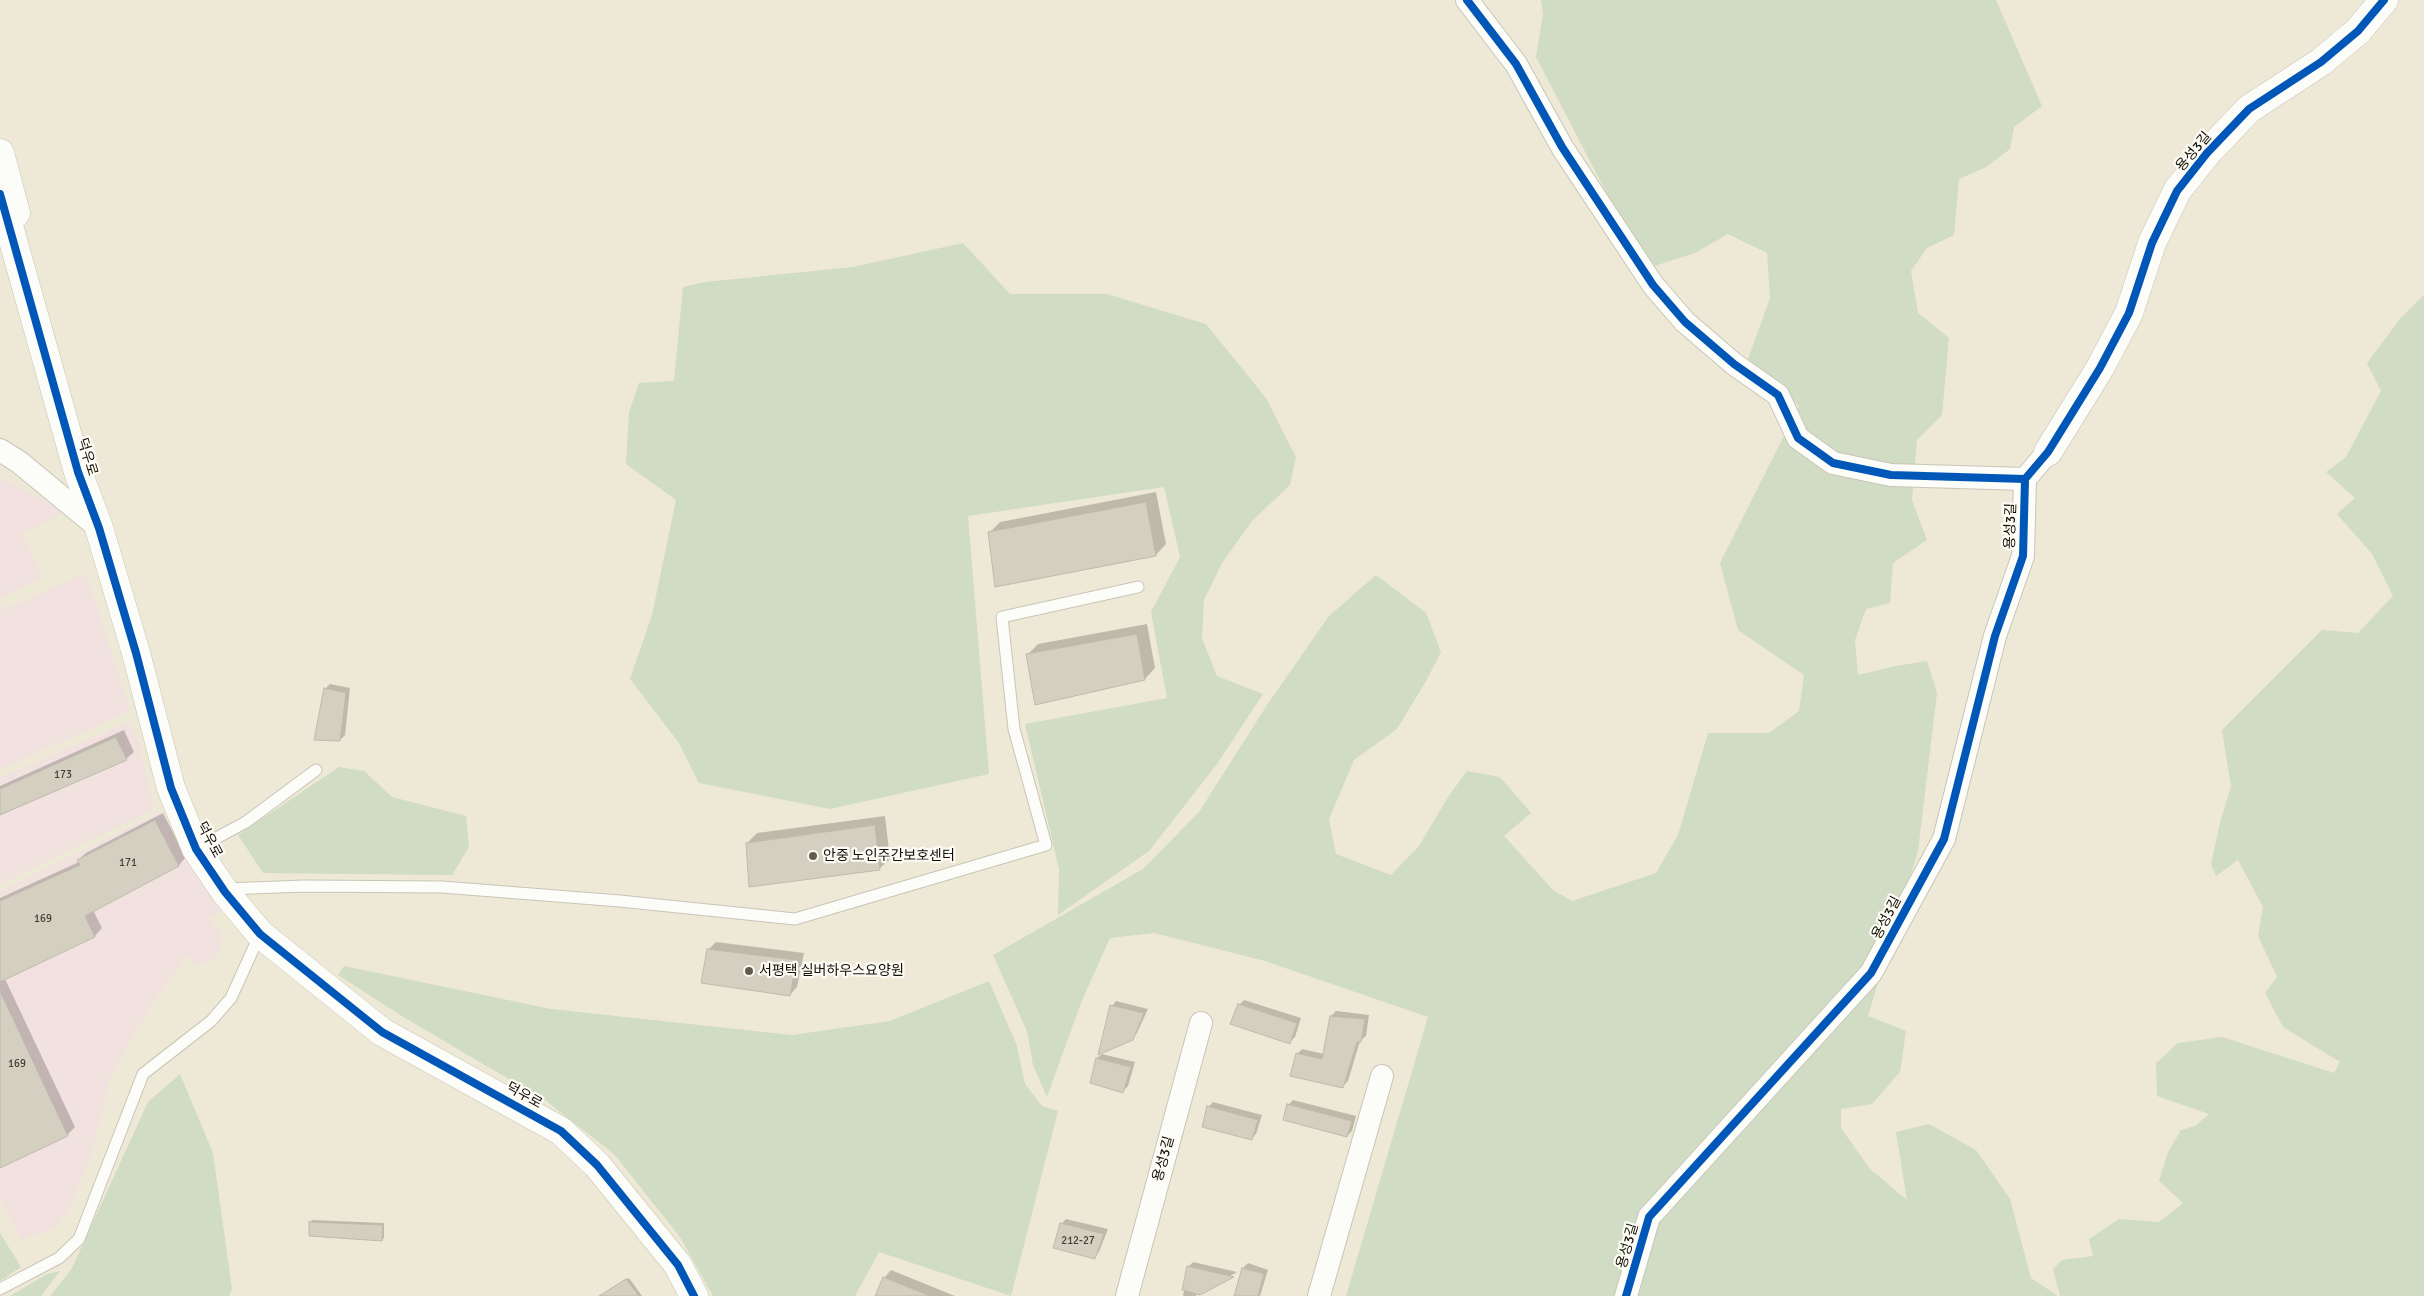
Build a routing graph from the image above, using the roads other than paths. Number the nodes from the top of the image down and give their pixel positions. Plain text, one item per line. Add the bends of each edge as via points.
1 (1467, 0) edge
2 (2384, 0) edge
3 (0, 153) edge
4 (0, 194) edge
5 (0, 450) edge
6 (2048, 452) joint
7 (2025, 479) junction
8 (99, 528) junction
9 (1138, 587) dead end
10 (316, 770) dead end
11 (196, 849) junction
12 (223, 889) junction
13 (260, 934) junction
14 (1201, 1023) dead end
15 (1382, 1076) dead end
16 (0, 1289) edge
17 (694, 1296) edge
18 (1127, 1296) edge
19 (1319, 1296) edge
20 (1626, 1296) edge

1 - 7 street via 1516,64 1562,148 1653,285 1686,322 1734,364 1778,394 1798,438 1833,463 1892,475
2 - 6 street, 용성3길 via 2358,31 2321,62 2249,109 2207,153 2178,191 2152,243 2129,313 2100,368
3 - 8 street, 덕우로 via 90,470
4 - 8 street, 덕우로 via 78,472
5 - 8 street
6 - 7 street
7 - 20 street, 용성3길 via 2023,556 1995,636 1944,839 1871,973 1649,1217
8 - 11 street, 덕우로 via 171,788
9 - 12 lane via 1002,617 1014,729 1046,845 795,919 442,887
10 - 11 lane via 246,822
11 - 12 street, 덕우로
12 - 13 street, 덕우로
13 - 16 lane via 231,998 211,1021 143,1074 78,1238 60,1258
13 - 17 street, 덕우로 via 382,1032 561,1131 597,1166 678,1264
14 - 18 street, 용성3길
15 - 19 street

